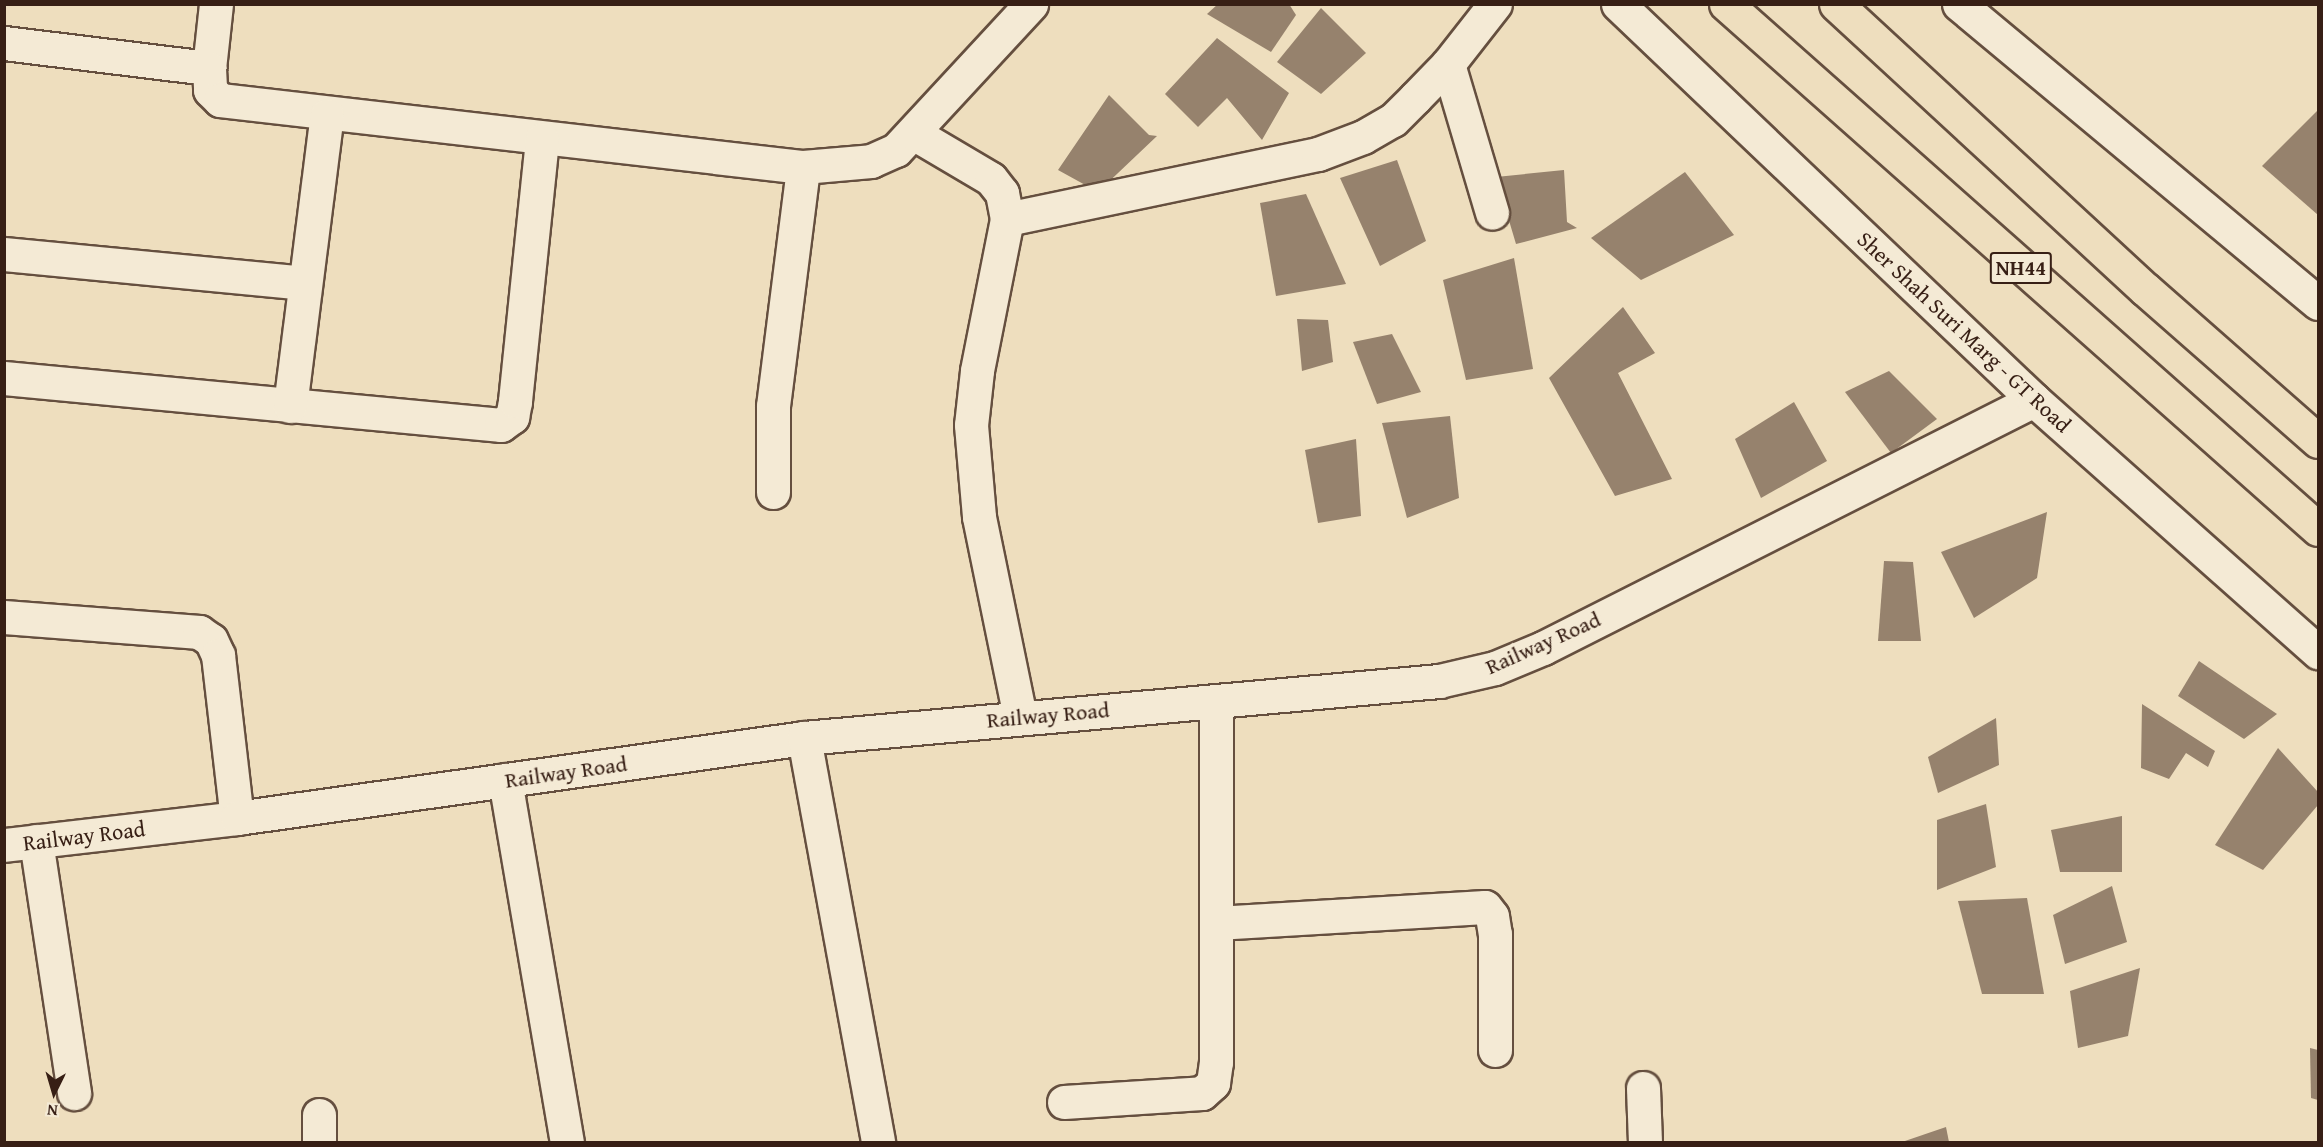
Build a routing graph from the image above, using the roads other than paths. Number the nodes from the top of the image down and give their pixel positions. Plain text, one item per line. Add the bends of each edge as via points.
1 (216, 4) edge
2 (1031, 4) edge
3 (1495, 4) edge
4 (1618, 4) edge
5 (1726, 4) edge
6 (1836, 4) edge
7 (1959, 4) edge
8 (4, 44) edge
9 (1448, 64) junction
10 (209, 68) junction
11 (327, 115) junction
12 (915, 134) junction
13 (542, 139) junction
14 (803, 167) junction
15 (1492, 213) dead end
16 (1008, 219) junction
17 (4, 254) edge
18 (305, 283) junction
19 (2319, 303) edge
20 (4, 378) edge
21 (2034, 400) junction
22 (290, 406) junction
23 (2319, 441) edge
24 (772, 492) dead end
25 (2319, 529) edge
26 (4, 617) edge
27 (2319, 651) edge
28 (1216, 701) junction
29 (1020, 717) junction
30 (804, 738) junction
31 (505, 780) junction
32 (237, 818) junction
33 (20, 843) edge
34 (1216, 923) junction
35 (1496, 1050) dead end
36 (1642, 1088) dead end
37 (74, 1092) dead end
38 (1064, 1102) dead end
39 (567, 1143) edge
40 (878, 1143) edge
41 (1645, 1143) edge

1 - 10 street
2 - 12 street
3 - 9 street
4 - 21 street, Sher Shah Suri Marg - GT Road
5 - 25 highway, NH44
6 - 23 highway via 2145,289
7 - 19 street
8 - 10 street
9 - 15 street
9 - 16 street via 1393,120 1318,154
10 - 11 street via 210,90 220,100
11 - 13 street
11 - 18 street
12 - 14 street via 896,150 870,161
12 - 16 street via 992,179 1002,193
13 - 14 street
13 - 22 street via 512,417 501,425 483,425
14 - 24 street via 773,406
16 - 29 street via 977,371 971,425 980,517
17 - 18 street
18 - 22 street
20 - 22 street
21 - 27 street, Sher Shah Suri Marg - GT Road
21 - 28 street, Railway Road via 1495,668 1439,681
26 - 32 street via 199,632 211,640 218,655
28 - 29 street, Railway Road
28 - 34 street
29 - 30 street, Railway Road
30 - 31 street, Railway Road
30 - 40 street
31 - 32 street, Railway Road
31 - 39 street
32 - 33 street, Railway Road
33 - 37 street
34 - 35 street via 1485,907 1492,916 1495,934
34 - 38 street via 1216,1062 1212,1083 1202,1093
36 - 41 street

